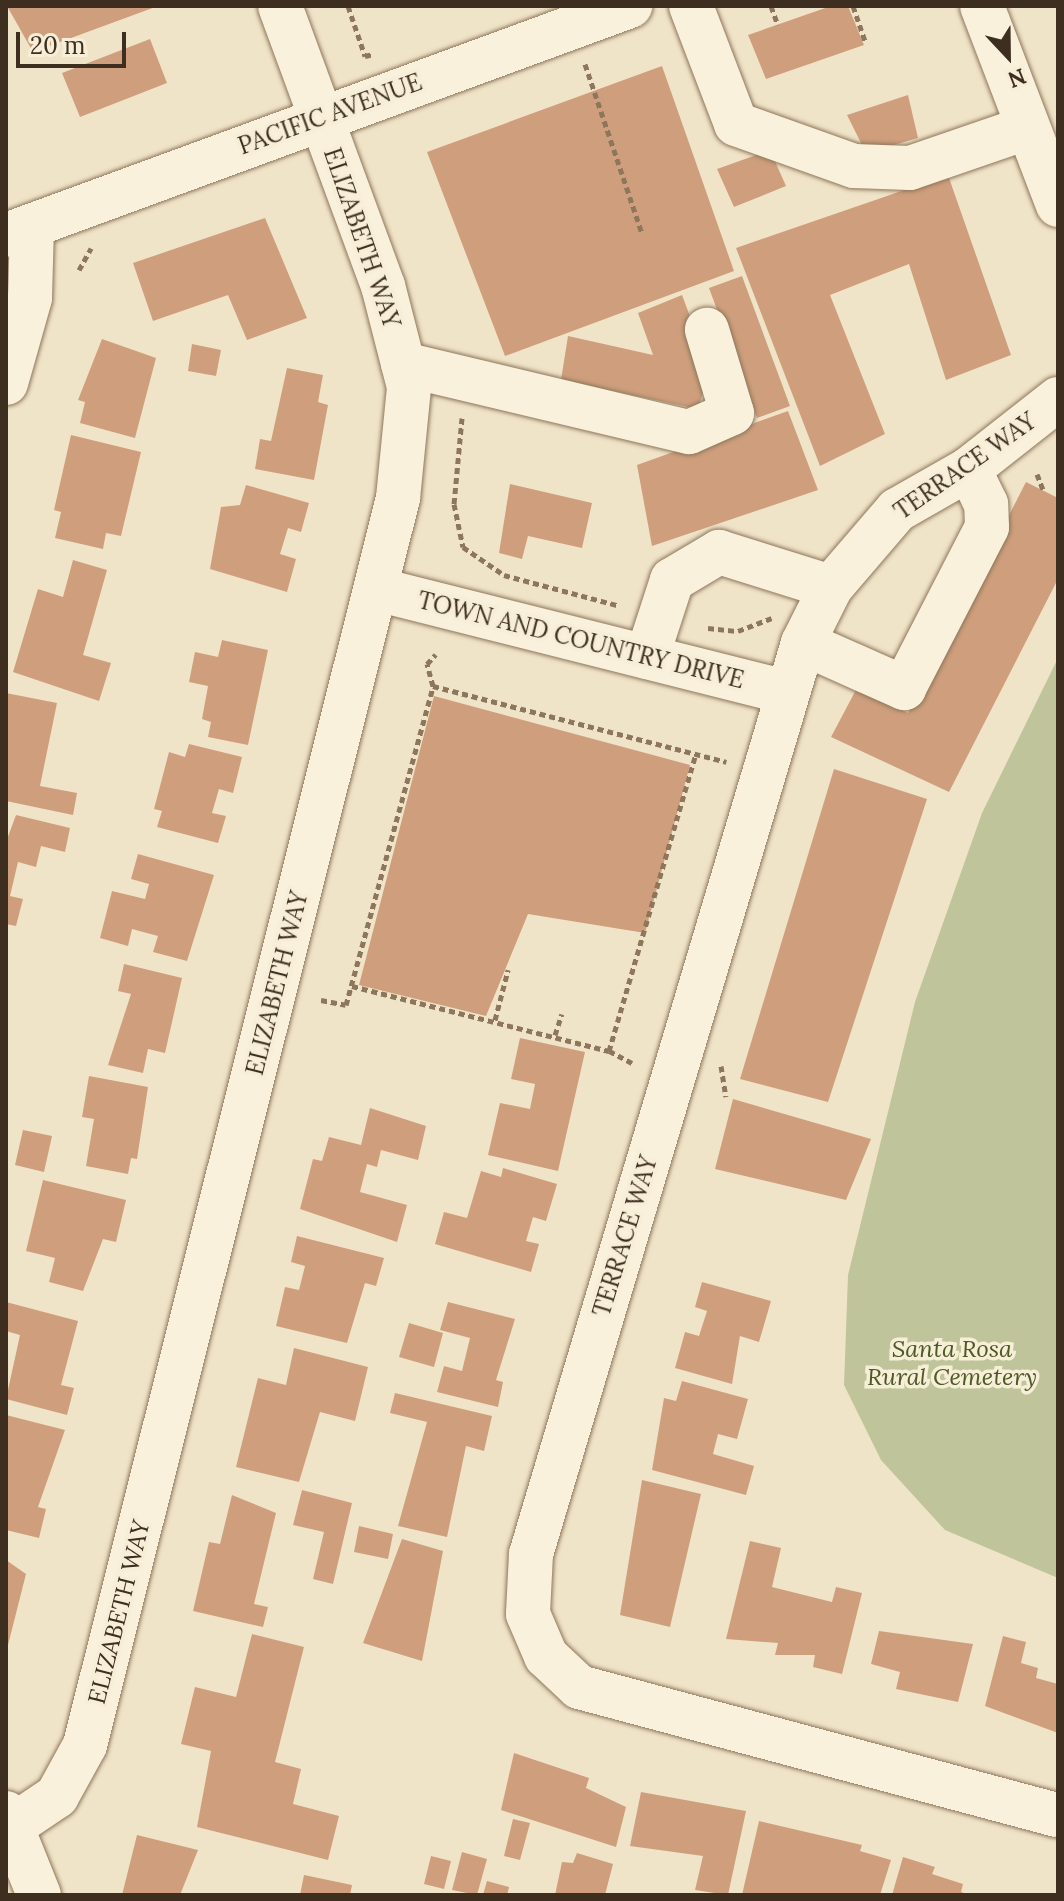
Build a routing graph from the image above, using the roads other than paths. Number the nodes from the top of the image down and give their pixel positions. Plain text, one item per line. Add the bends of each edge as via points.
1 (280, 6) edge
2 (630, 6) edge
3 (691, 6) edge
4 (982, 6) edge
5 (320, 117) junction
6 (1026, 128) junction
7 (1058, 205) edge
8 (19, 231) edge
9 (707, 330) dead end
10 (403, 364) junction
11 (6, 383) edge
12 (1058, 399) edge
13 (969, 469) junction
14 (831, 587) junction
15 (376, 589) junction
16 (788, 630) junction
17 (647, 657) junction
18 (785, 692) junction
19 (1058, 1815) edge
20 (10, 1819) edge
21 (39, 1895) edge

1 - 5 street, ELIZABETH WAY
2 - 5 street, PACIFIC AVENUE
3 - 6 street via 736,124 854,166 910,168
4 - 6 street
5 - 8 street, PACIFIC AVENUE
5 - 10 street, ELIZABETH WAY via 383,286
6 - 7 street
8 - 11 street via 30,298
9 - 10 street via 732,413 689,432
10 - 15 street, ELIZABETH WAY via 409,387 398,498
12 - 13 street, TERRACE WAY
13 - 14 street, TERRACE WAY via 897,510
13 - 16 street via 986,504 987,527 904,688
14 - 16 street, TERRACE WAY
14 - 17 street via 719,552 672,580
15 - 17 street, TOWN AND COUNTRY DRIVE
15 - 20 street, ELIZABETH WAY via 85,1745 57,1796
16 - 18 street, TERRACE WAY
17 - 18 street, TOWN AND COUNTRY DRIVE
18 - 19 street, TERRACE WAY via 531,1554 528,1614 546,1656 579,1687
20 - 21 street

